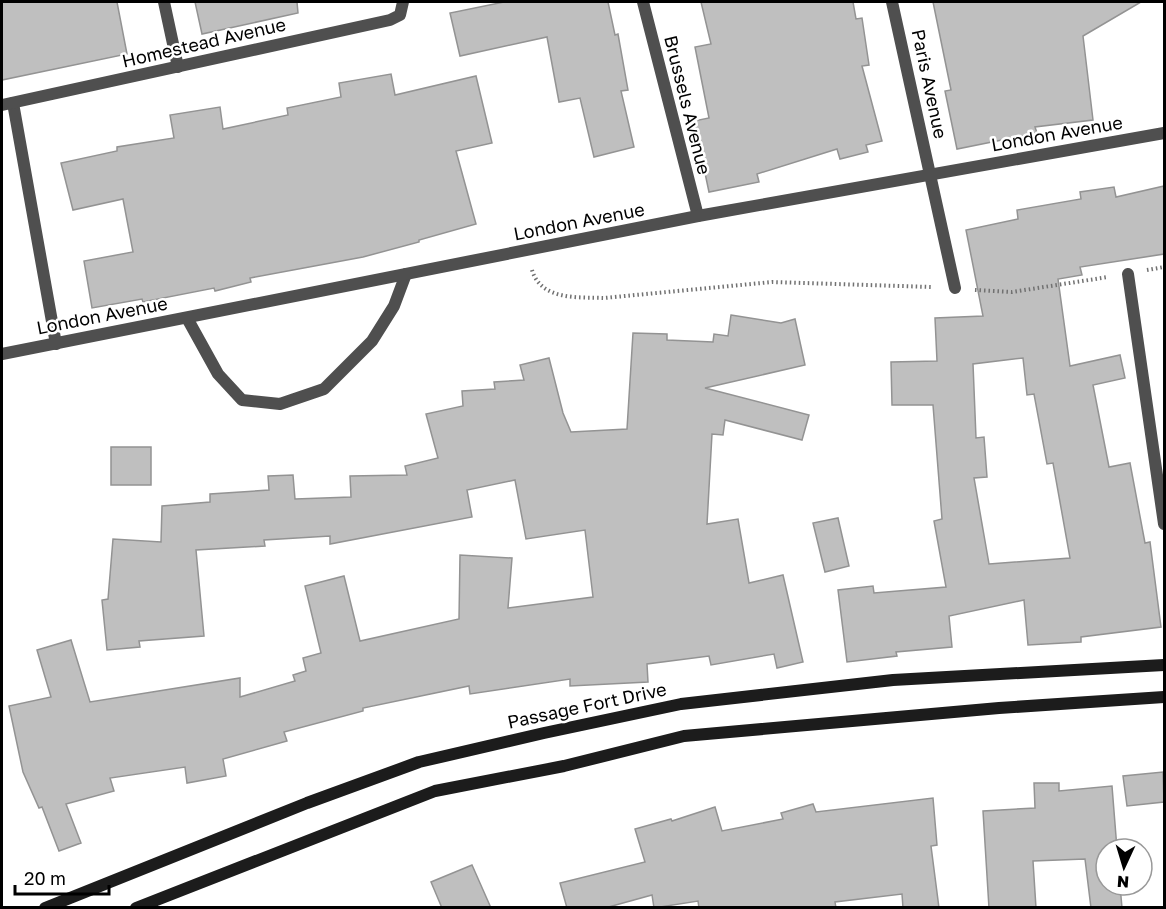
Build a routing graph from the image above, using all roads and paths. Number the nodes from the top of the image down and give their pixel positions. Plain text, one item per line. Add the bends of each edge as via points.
1 (164, 2) edge
2 (403, 2) edge
3 (642, 2) edge
4 (892, 2) edge
5 (178, 67) junction
6 (7, 104) edge
7 (1164, 133) edge
8 (930, 174) junction
9 (698, 216) junction
10 (526, 250) junction
11 (1164, 267) edge
12 (406, 274) junction
13 (1128, 274) junction
14 (955, 288) junction
15 (187, 318) junction
16 (56, 344) junction
17 (2, 354) edge
18 (1164, 524) edge
19 (1164, 665) edge
20 (1164, 697) edge
21 (45, 908) edge
22 (136, 908) edge

1 - 5 street
2 - 5 street, Homestead Avenue via 400,15 390,20
3 - 9 street, Brussels Avenue
4 - 8 street, Paris Avenue
5 - 6 street, Homestead Avenue
6 - 16 street
7 - 8 street, London Avenue
8 - 9 street, London Avenue
8 - 14 street, Paris Avenue
9 - 10 street, London Avenue
10 - 12 street, London Avenue
10 - 14 path via 535,279 554,295 604,298 772,282
11 - 13 path
12 - 15 street, London Avenue
12 - 15 street via 394,306 372,341 324,389 280,404 242,400 218,374
13 - 14 path via 1012,292
13 - 18 street
15 - 16 street, London Avenue
16 - 17 street, London Avenue
19 - 21 main road, Passage Fort Drive via 893,680 681,704 419,762
20 - 22 main road via 684,736 564,766 435,791

